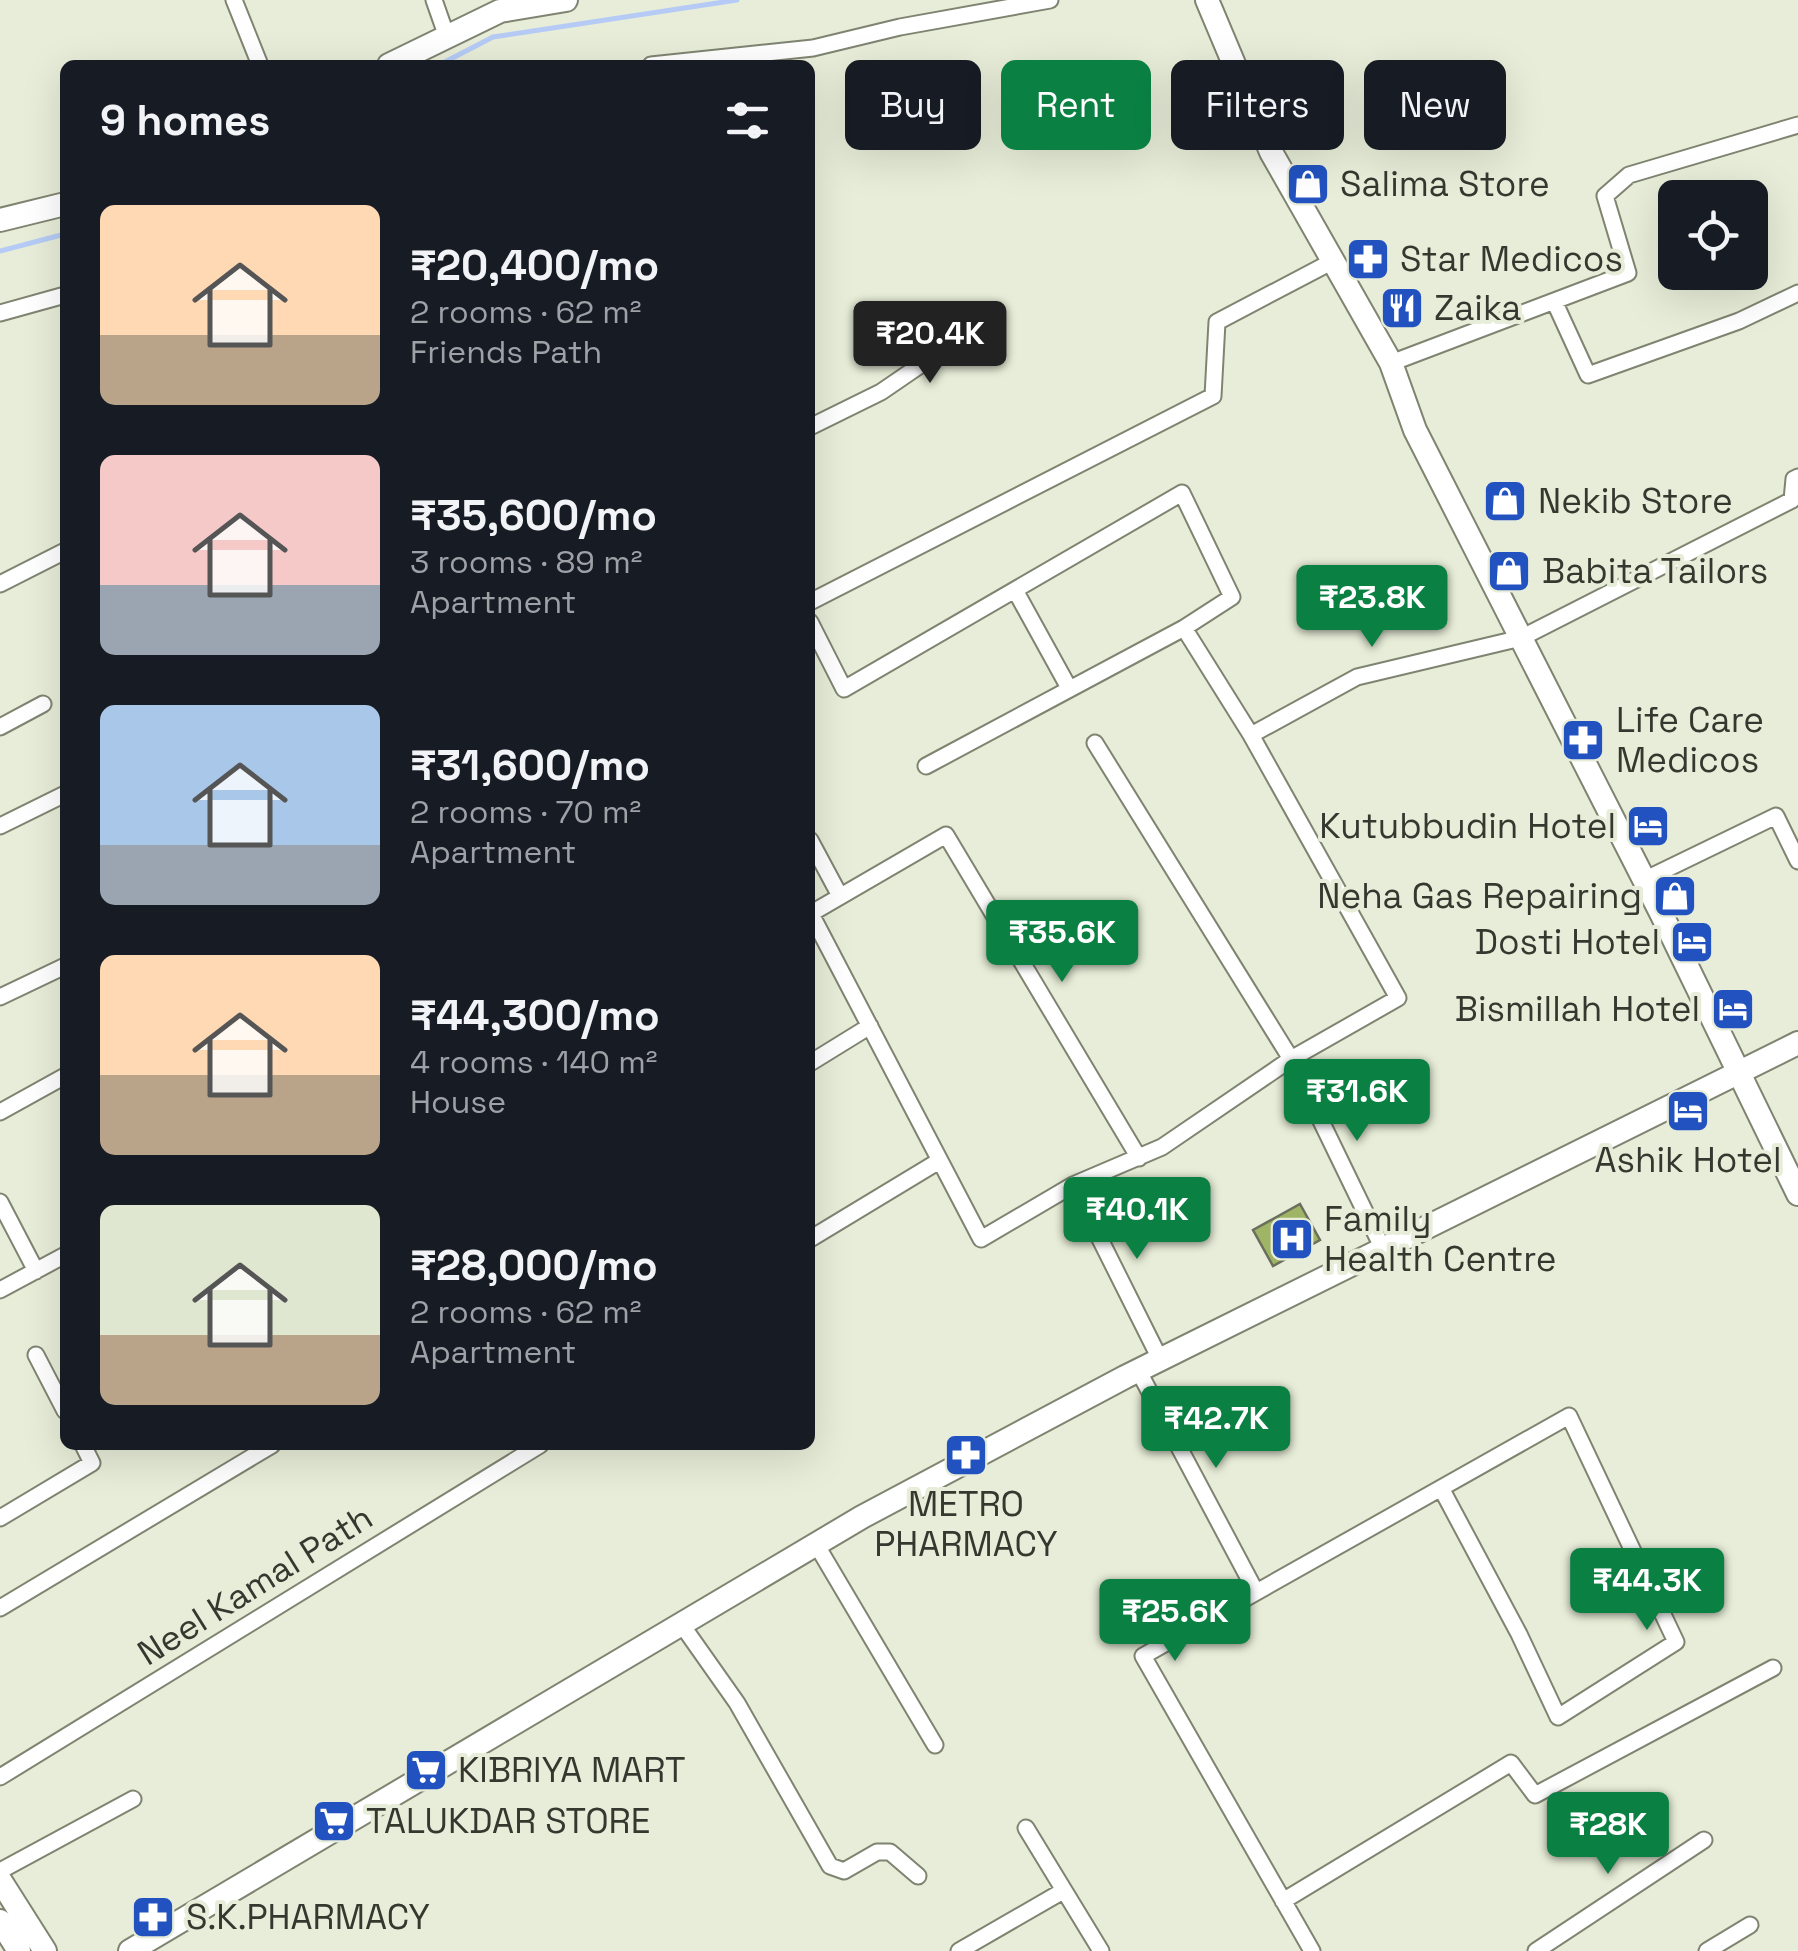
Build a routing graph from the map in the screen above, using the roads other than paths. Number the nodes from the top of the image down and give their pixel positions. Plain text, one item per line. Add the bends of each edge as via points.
1 (234, 0) edge
2 (434, 0) edge
3 (566, 0) edge
4 (1050, 0) edge
5 (1207, 0) edge
6 (447, 37) junction
7 (258, 60) edge
8 (399, 60) edge
9 (699, 60) edge
10 (1798, 125) edge
11 (60, 205) edge
12 (0, 220) edge
13 (1333, 261) junction
14 (1798, 293) edge
15 (60, 295) edge
16 (1555, 303) junction
17 (0, 313) edge
18 (954, 342) dead end
19 (1391, 363) junction
20 (815, 425) edge
21 (1798, 477) edge
22 (1795, 504) edge
23 (60, 554) edge
24 (0, 584) edge
25 (1015, 590) junction
26 (815, 599) edge
27 (1184, 628) junction
28 (815, 632) edge
29 (1521, 638) junction
30 (1068, 688) junction
31 (43, 704) dead end
32 (0, 728) edge
33 (1250, 735) junction
34 (1095, 743) dead end
35 (926, 766) dead end
36 (60, 796) edge
37 (0, 826) edge
38 (815, 849) edge
39 (1798, 861) edge
40 (1644, 880) junction
41 (840, 896) junction
42 (815, 912) edge
43 (815, 922) edge
44 (60, 968) edge
45 (0, 997) edge
46 (870, 1026) junction
47 (1798, 1044) edge
48 (1291, 1059) junction
49 (815, 1061) edge
50 (1739, 1072) junction
51 (60, 1079) edge
52 (0, 1112) edge
53 (1139, 1158) junction
54 (939, 1160) junction
55 (1073, 1185) junction
56 (1798, 1194) edge
57 (0, 1202) edge
58 (815, 1237) edge
59 (1383, 1249) junction
60 (60, 1258) edge
61 (36, 1271) junction
62 (0, 1290) edge
63 (36, 1355) dead end
64 (1160, 1360) junction
65 (1138, 1370) junction
66 (60, 1401) edge
67 (86, 1450) edge
68 (264, 1450) edge
69 (532, 1450) edge
70 (1442, 1488) junction
71 (0, 1518) edge
72 (816, 1544) junction
73 (1256, 1592) junction
74 (0, 1608) edge
75 (682, 1624) junction
76 (1773, 1668) dead end
77 (935, 1744) dead end
78 (0, 1777) edge
79 (133, 1799) dead end
80 (1026, 1828) dead end
81 (1704, 1840) dead end
82 (0, 1871) edge
83 (918, 1876) dead end
84 (0, 1880) edge
85 (1063, 1891) junction
86 (1283, 1901) junction
87 (0, 1921) edge
88 (1750, 1925) dead end
89 (19, 1951) edge
90 (46, 1951) edge
91 (130, 1951) edge
92 (960, 1951) edge
93 (1101, 1951) edge
94 (1312, 1951) edge
95 (1536, 1951) edge
96 (1706, 1951) edge

1 - 7 street
2 - 6 street
3 - 6 street via 500,11
4 - 9 street via 813,48
5 - 13 street via 1270,152
6 - 8 street
10 - 16 street via 1629,175 1605,196 1628,273
11 - 12 street
13 - 19 street
13 - 26 street via 1217,322 1213,396
14 - 16 street via 1588,375
15 - 17 street
16 - 19 street
18 - 20 street via 881,392
19 - 29 street via 1415,430
21 - 22 street
22 - 29 street
23 - 24 street
25 - 27 street via 1182,493 1232,597
25 - 28 street via 844,688
25 - 30 street
27 - 30 street
27 - 33 street
29 - 33 street via 1357,677
29 - 40 street
30 - 35 street
31 - 32 street
33 - 48 street via 1398,998
34 - 48 street
36 - 37 street
38 - 41 street
39 - 40 street via 1776,816
40 - 50 street
41 - 42 street
41 - 53 street via 946,836
43 - 46 street
44 - 45 street
46 - 49 street
46 - 54 street
47 - 50 street
48 - 53 street
48 - 59 street
50 - 56 street
50 - 59 street
51 - 52 street
53 - 55 street
54 - 55 street via 981,1239
54 - 58 street
55 - 64 street
57 - 61 street
59 - 64 street
60 - 61 street
61 - 62 street
63 - 66 street
64 - 65 street
65 - 72 street
65 - 73 street
67 - 71 street via 92,1463
68 - 74 street
69 - 78 street, Neel Kamal Path
70 - 70 street via 1569,1416 1676,1642 1558,1718
70 - 73 street
72 - 75 street
72 - 77 street
73 - 86 street via 1142,1656
75 - 83 street via 830,1866 844,1871 890,1852
75 - 91 street
76 - 86 street via 1535,1795 1511,1763
79 - 82 street
80 - 85 street
81 - 95 street
84 - 90 street
85 - 92 street
85 - 93 street
86 - 94 street
87 - 89 street
88 - 96 street

